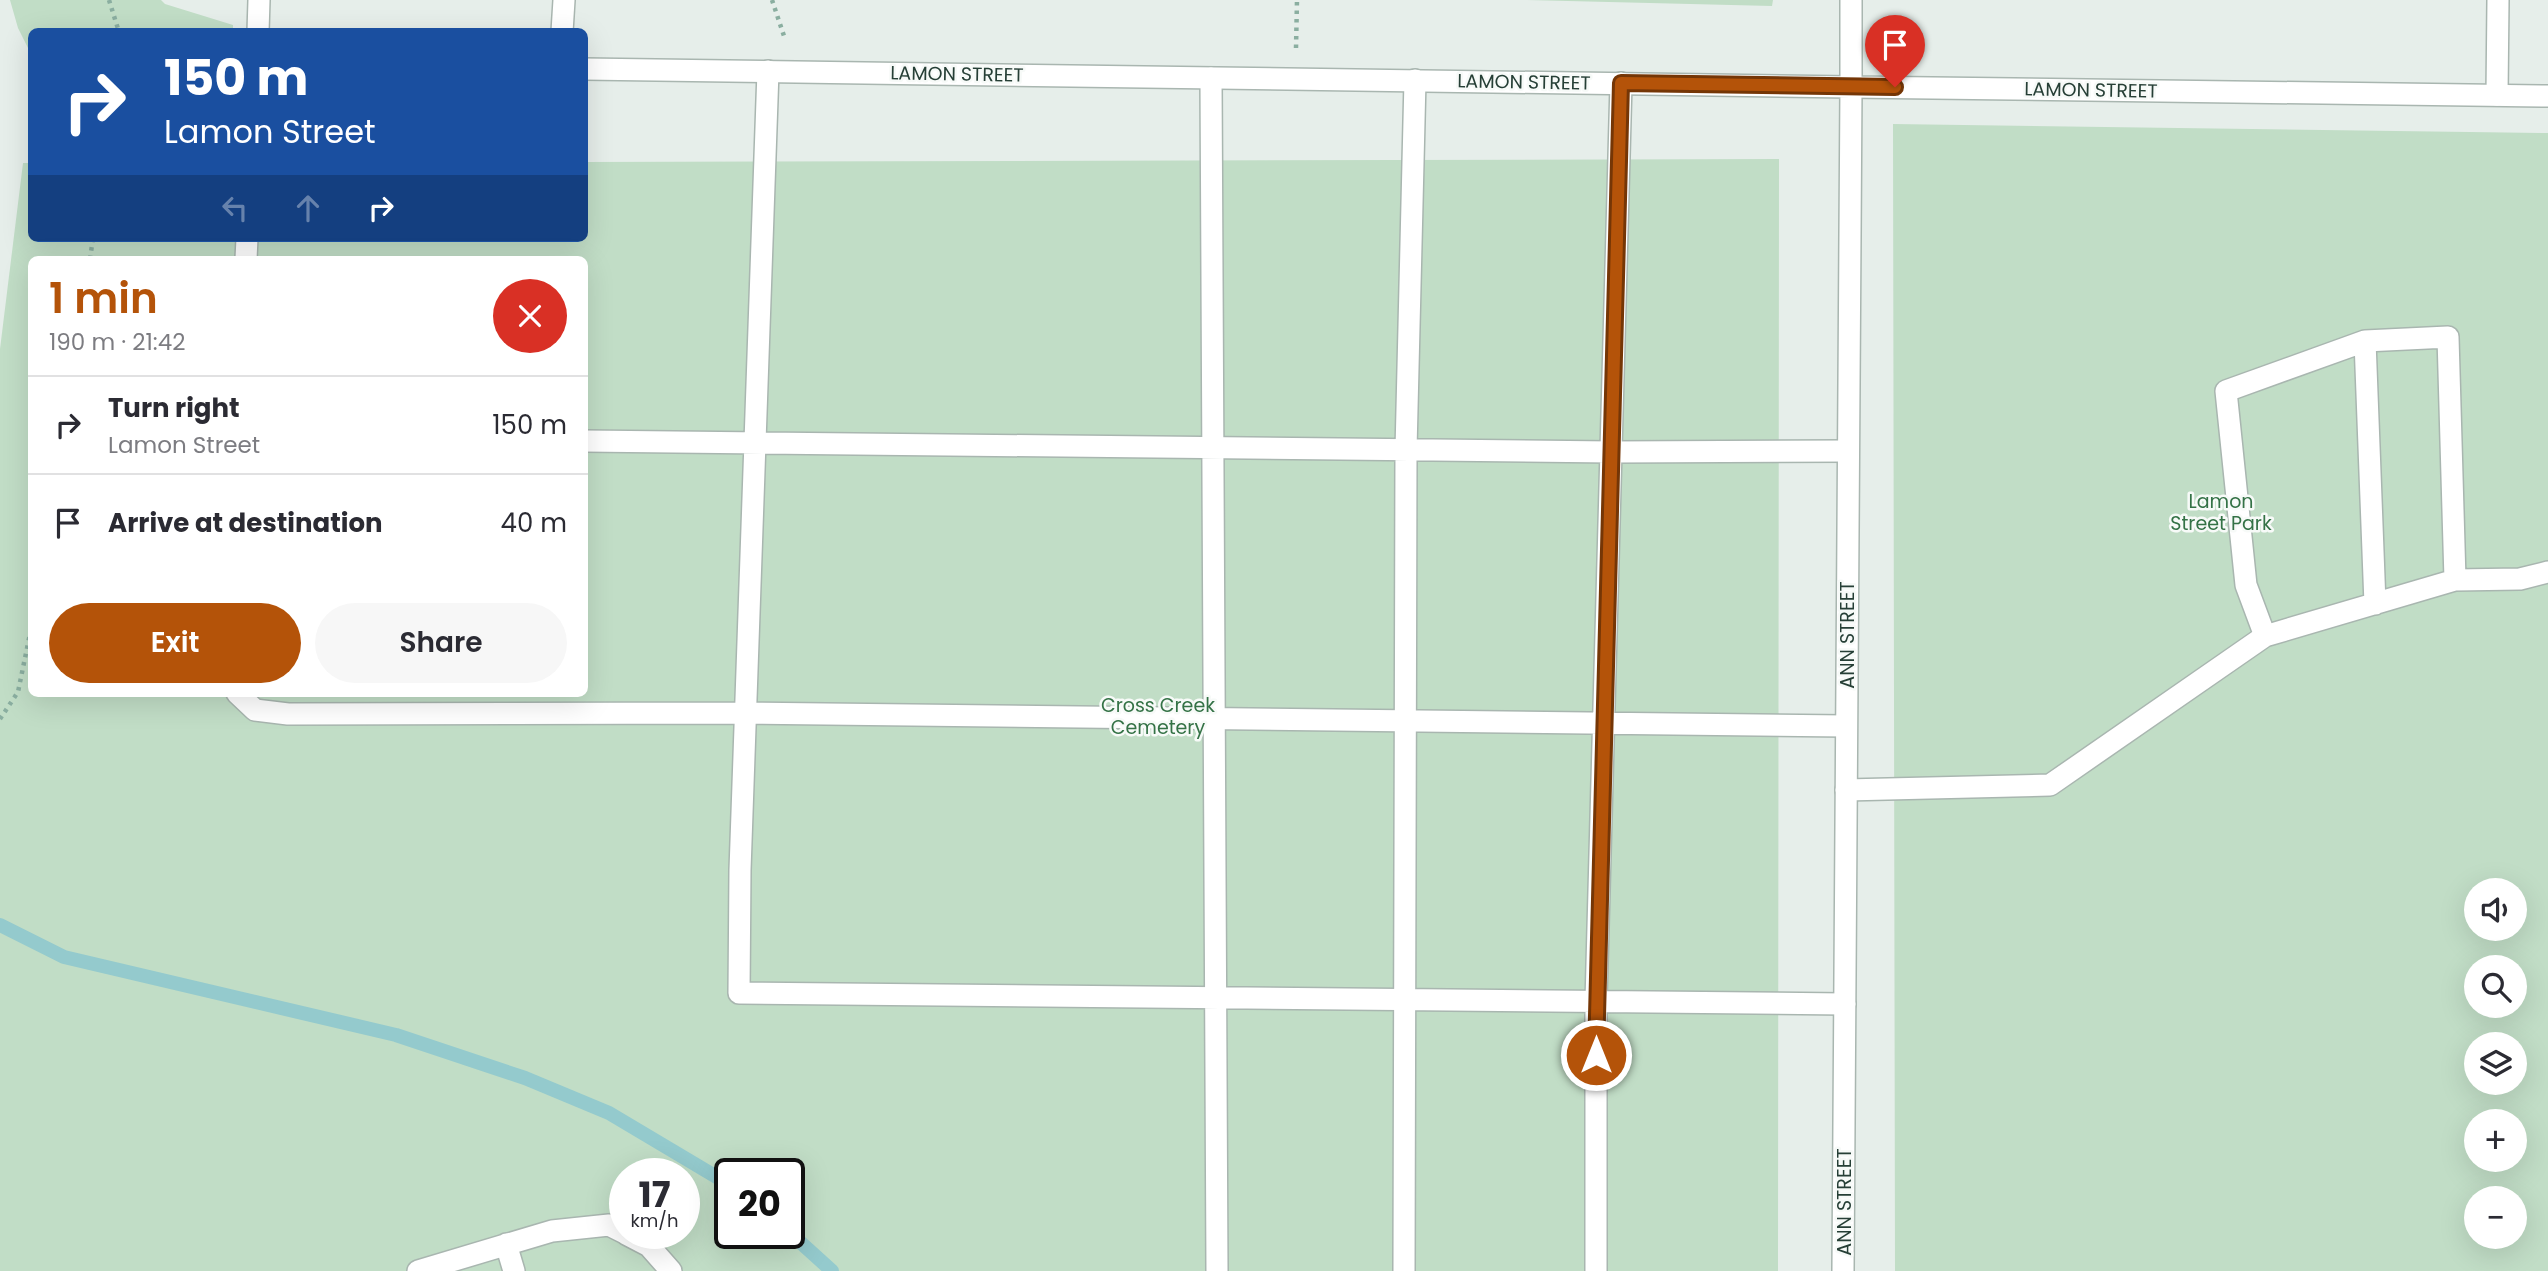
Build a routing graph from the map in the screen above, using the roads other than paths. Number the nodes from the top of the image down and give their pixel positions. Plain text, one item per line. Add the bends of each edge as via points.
1 (259, 0) edge
2 (564, 0) edge
3 (1851, 0) edge
4 (2498, 0) edge
5 (258, 28) edge
6 (562, 28) edge
7 (588, 69) edge
8 (768, 71) junction
9 (1211, 78) junction
10 (1415, 80) junction
11 (1621, 83) junction
12 (1851, 87) junction
13 (2497, 95) junction
14 (2548, 96) edge
15 (2365, 341) junction
16 (588, 441) edge
17 (755, 444) junction
18 (1213, 448) junction
19 (1406, 450) junction
20 (1848, 451) junction
21 (1612, 452) junction
22 (2548, 572) edge
23 (2455, 580) junction
24 (2375, 604) junction
25 (2265, 636) junction
26 (241, 697) edge
27 (746, 713) junction
28 (1214, 719) junction
29 (1406, 721) junction
30 (1605, 724) junction
31 (1846, 726) junction
32 (1846, 790) junction
33 (1216, 999) junction
34 (1404, 1000) junction
35 (1596, 1002) junction
36 (1845, 1004) junction
37 (609, 1225) edge
38 (506, 1244) junction
39 (652, 1249) edge
40 (418, 1271) edge
41 (514, 1271) edge
42 (671, 1271) edge
43 (1217, 1271) edge
44 (1404, 1271) edge
45 (1596, 1271) edge
46 (1843, 1271) edge

1 - 5 street
2 - 6 street
3 - 12 street, ANN STREET
4 - 13 street
7 - 8 street, LAMON STREET
8 - 9 street, LAMON STREET
8 - 17 street
9 - 10 street, LAMON STREET
9 - 18 street
10 - 11 street, LAMON STREET
10 - 19 street
11 - 12 street, LAMON STREET
11 - 21 street
12 - 13 street, LAMON STREET
12 - 20 street, ANN STREET
13 - 14 street, LAMON STREET
15 - 23 street via 2448,337
15 - 24 street
15 - 25 street via 2226,391 2246,585
16 - 17 street
17 - 18 street
17 - 27 street
18 - 19 street
18 - 28 street
19 - 21 street
19 - 29 street
20 - 21 street
20 - 31 street, ANN STREET
21 - 30 street
22 - 23 street via 2520,579
23 - 24 street
24 - 25 street
25 - 32 street via 2050,785
26 - 27 street via 255,710 288,714
27 - 28 street
27 - 33 street via 739,993
28 - 29 street
28 - 33 street
29 - 30 street
29 - 34 street
30 - 31 street
30 - 35 street
31 - 32 street, ANN STREET
32 - 36 street, ANN STREET
33 - 34 street
33 - 43 street
34 - 35 street
34 - 44 street
35 - 36 street
35 - 45 street
36 - 46 street, ANN STREET
37 - 38 street via 552,1231
38 - 40 street
38 - 41 street
39 - 42 street

